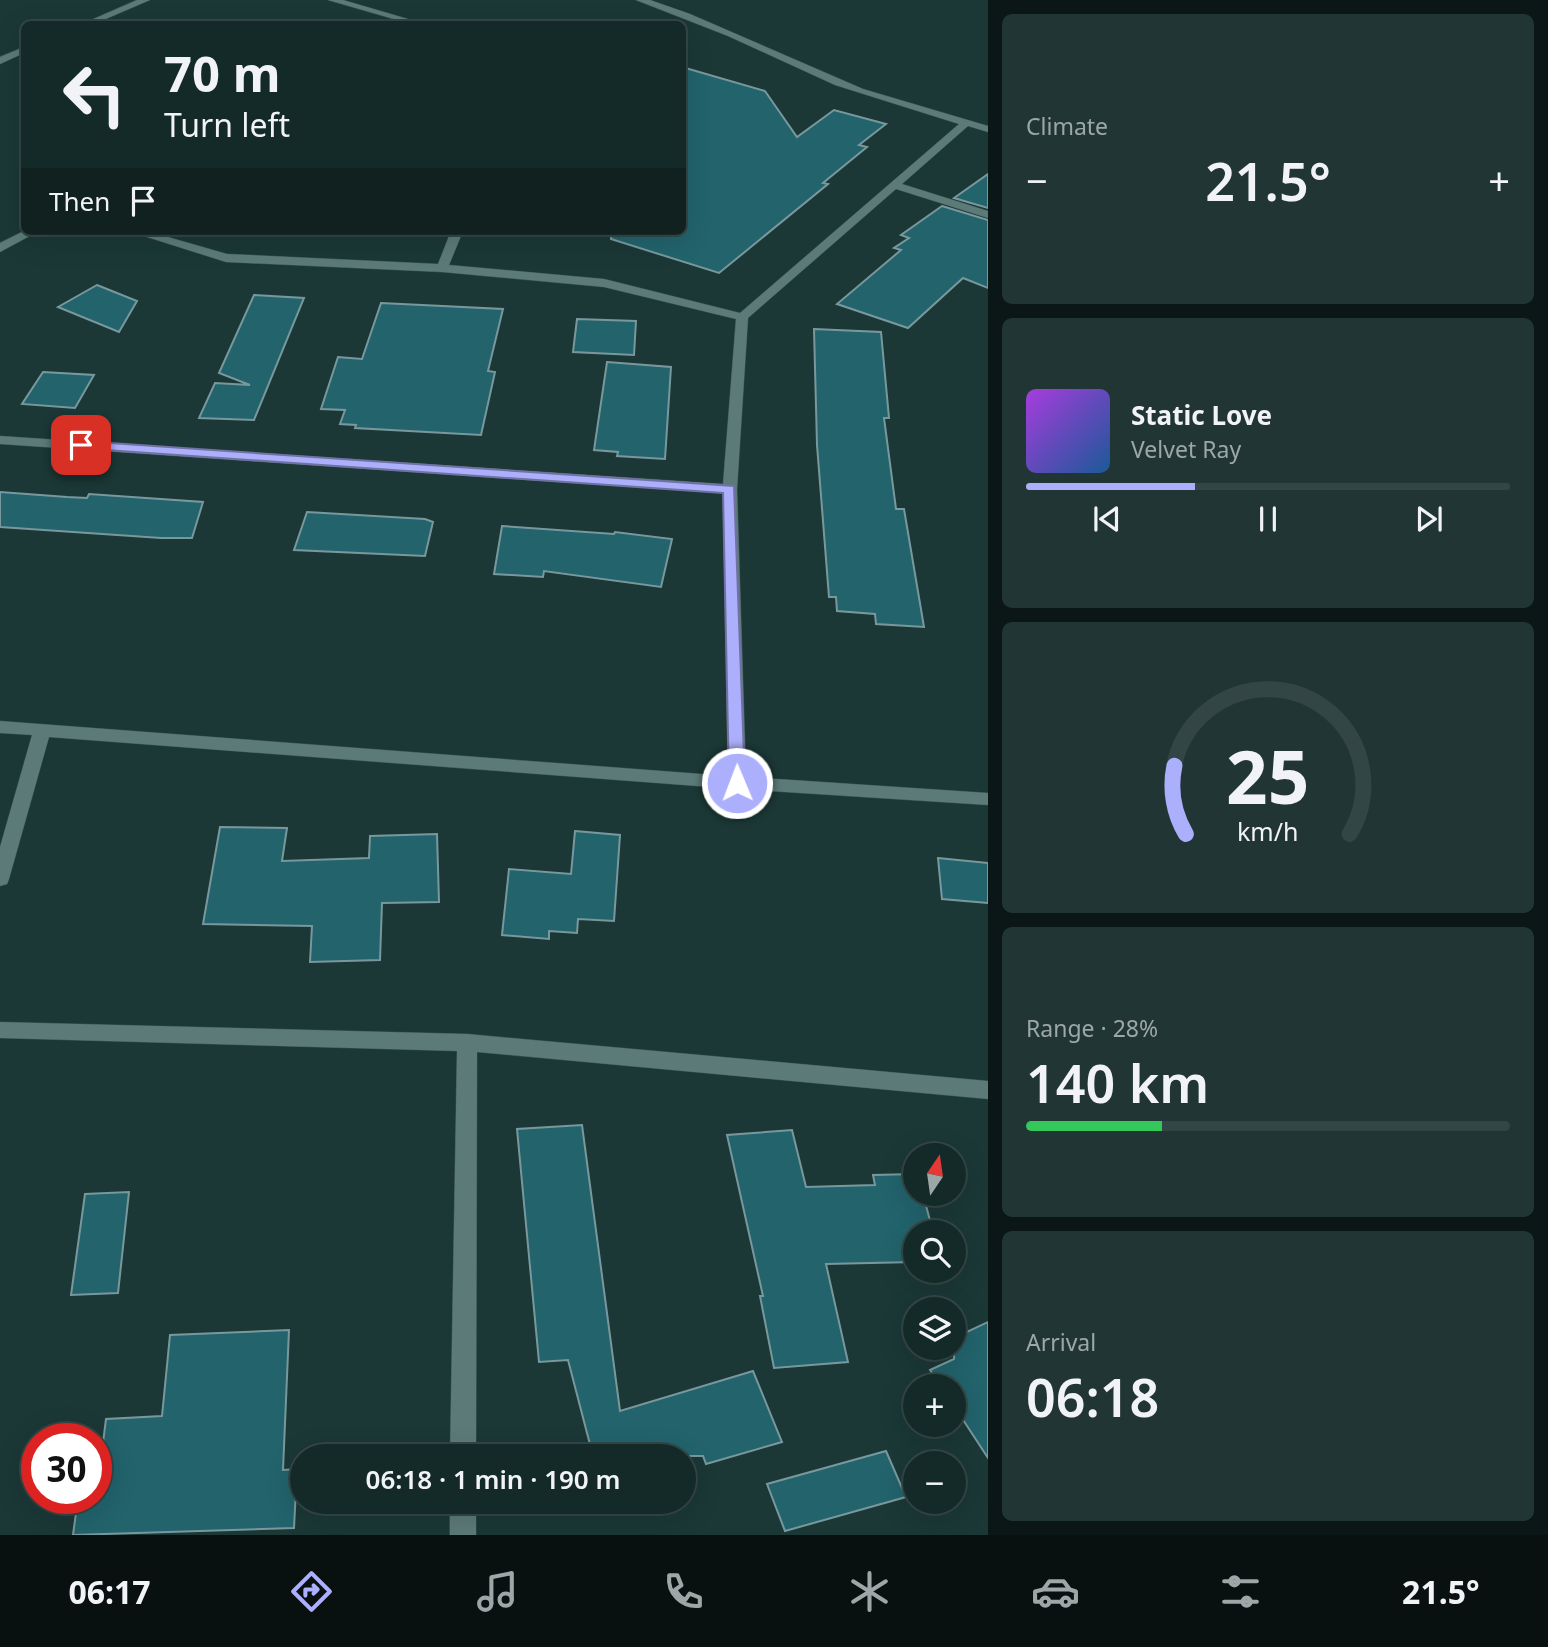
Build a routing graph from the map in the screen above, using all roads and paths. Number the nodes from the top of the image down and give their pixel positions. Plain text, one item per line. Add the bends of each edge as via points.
1 (145, 0) edge
2 (333, 0) edge
3 (641, 0) edge
4 (94, 21) edge
5 (409, 21) edge
6 (21, 51) edge
7 (2, 59) edge
8 (967, 122) junction
9 (988, 129) edge
10 (897, 186) junction
11 (988, 215) edge
12 (25, 235) edge
13 (148, 235) edge
14 (455, 235) edge
15 (0, 248) edge
16 (442, 268) junction
17 (742, 317) junction
18 (0, 440) edge
19 (730, 489) junction
20 (0, 727) edge
21 (42, 731) junction
22 (737, 783) junction
23 (988, 799) edge
24 (0, 880) edge
25 (0, 1030) edge
26 (467, 1044) junction
27 (988, 1090) edge
28 (463, 1444) edge
29 (463, 1514) edge
30 (463, 1535) edge

1 - 4 street
2 - 5 street
3 - 8 street via 695,16 848,86
6 - 7 street
8 - 9 street
8 - 10 street
10 - 11 street
10 - 17 street
12 - 15 street
13 - 16 street via 226,258
14 - 16 street
16 - 17 street via 604,283
17 - 19 street
18 - 19 street
19 - 22 street
20 - 21 street
21 - 22 street
21 - 24 street
22 - 23 street
25 - 26 street
26 - 27 street
26 - 28 street
29 - 30 street

